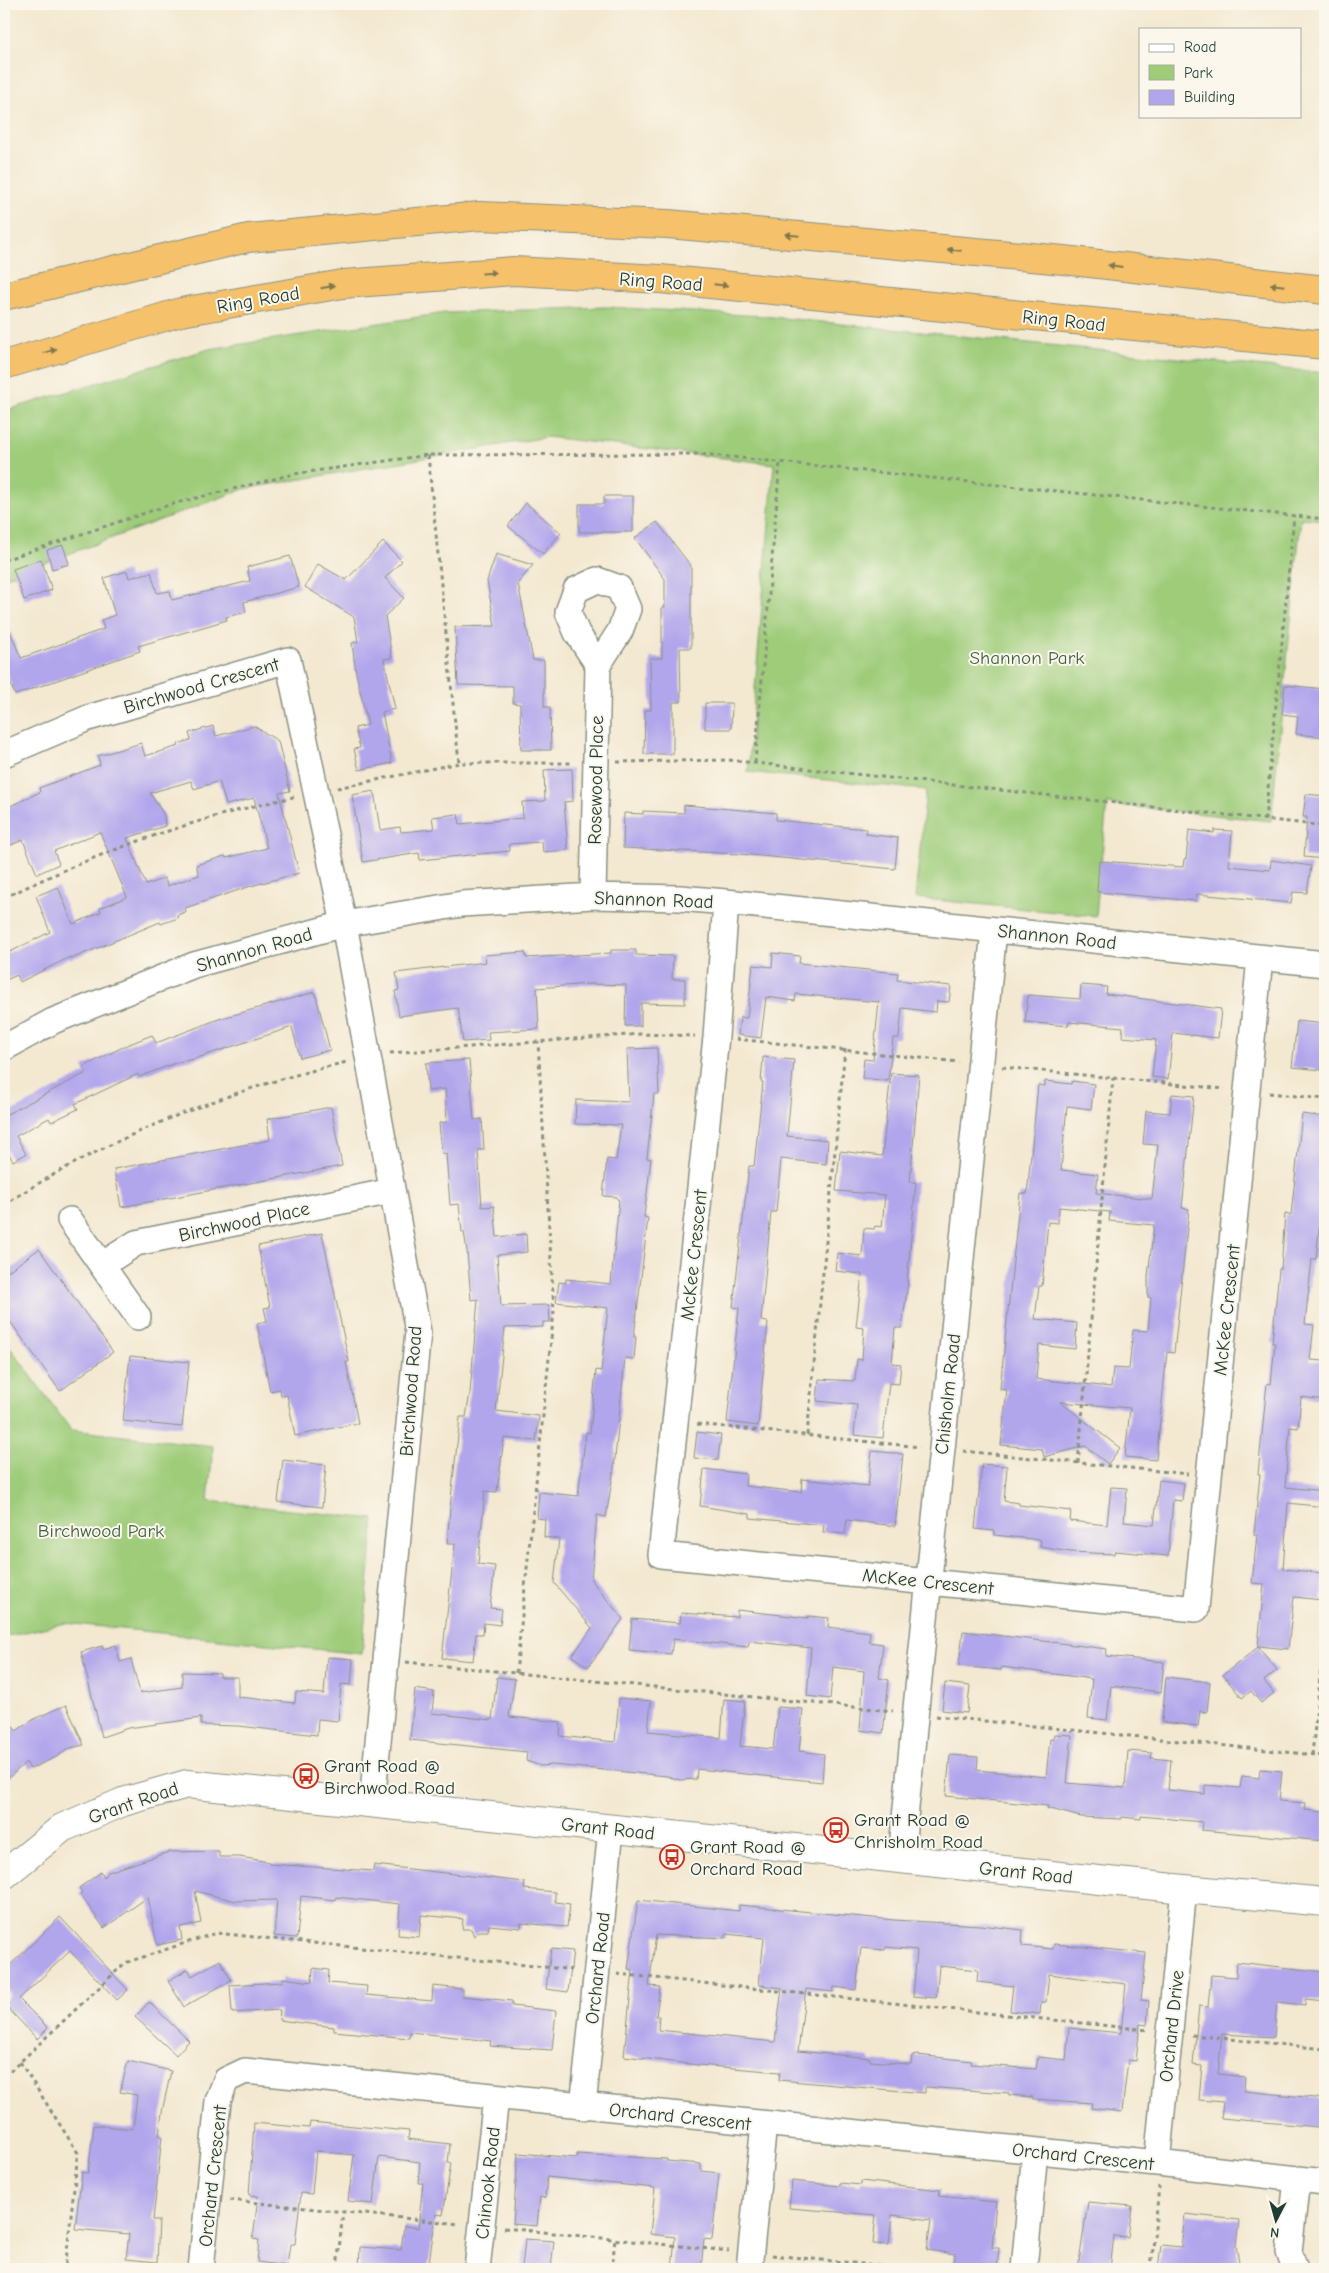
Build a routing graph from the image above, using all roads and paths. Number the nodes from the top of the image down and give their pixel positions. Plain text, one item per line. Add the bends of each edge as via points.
1 (1325, 290) edge
2 (4, 296) edge
3 (1325, 345) edge
4 (4, 365) edge
5 (428, 455) junction
6 (780, 462) junction
7 (1294, 516) junction
8 (1325, 519) edge
9 (4, 560) edge
10 (598, 665) dead end
11 (4, 754) edge
12 (459, 763) junction
13 (596, 763) junction
14 (755, 763) junction
15 (316, 793) junction
16 (1265, 820) junction
17 (1325, 826) edge
18 (593, 896) junction
19 (4, 898) edge
20 (726, 902) junction
21 (344, 924) junction
22 (994, 930) junction
23 (1260, 958) junction
24 (1325, 964) edge
25 (716, 1037) junction
26 (538, 1042) junction
27 (4, 1048) edge
28 (846, 1049) junction
29 (368, 1057) junction
30 (980, 1064) junction
31 (1113, 1078) junction
32 (1248, 1091) junction
33 (1325, 1099) edge
34 (392, 1191) junction
35 (4, 1205) edge
36 (70, 1220) dead end
37 (102, 1265) junction
38 (138, 1317) dead end
39 (807, 1435) dead end
40 (1078, 1463) dead end
41 (928, 1581) junction
42 (1325, 1628) edge
43 (386, 1660) junction
44 (516, 1673) junction
45 (915, 1714) junction
46 (1312, 1755) junction
47 (1325, 1756) edge
48 (372, 1803) junction
49 (611, 1829) junction
50 (900, 1858) junction
51 (4, 1875) edge
52 (1184, 1889) junction
53 (1325, 1902) edge
54 (596, 1972) junction
55 (1170, 2032) junction
56 (1325, 2049) edge
57 (20, 2062) junction
58 (4, 2077) edge
59 (496, 2096) junction
60 (583, 2107) junction
61 (764, 2124) junction
62 (1035, 2151) junction
63 (1159, 2163) junction
64 (1297, 2178) junction
65 (1325, 2182) edge
66 (209, 2198) junction
67 (343, 2212) junction
68 (482, 2226) junction
69 (615, 2239) junction
70 (750, 2261) edge
71 (888, 2268) edge
72 (65, 2269) edge
73 (201, 2269) edge
74 (338, 2269) edge
75 (477, 2269) edge
76 (612, 2269) edge
77 (914, 2269) edge
78 (1024, 2269) edge
79 (1151, 2269) edge
80 (1294, 2269) edge

1 -> 2 highway via 1064,260 678,224 480,216 248,238
4 -> 3 highway, Ring Road via 181,312 343,284 514,271 660,279
5 - 6 path via 702,454
5 - 9 path via 294,474 172,504
5 - 12 path
6 - 7 path
6 - 14 path
7 - 8 path
7 - 16 path
10 - 13 street, Rosewood Place
11 - 15 street, Birchwood Crescent via 88,718 288,660
12 - 13 path
12 - 15 path
13 - 14 path via 728,760
13 - 18 street, Rosewood Place
14 - 16 path
15 - 19 path via 256,805 124,846
15 - 21 street, Birchwood Crescent
16 - 17 path
18 - 20 street, Shannon Road
18 - 21 street, Shannon Road via 462,904
20 - 22 street, Shannon Road
20 - 25 street, McKee Crescent
21 - 27 street, Shannon Road via 194,965 53,1021
21 - 29 street, Birchwood Road
22 - 23 street, Shannon Road
22 - 30 street, Chisholm Road
23 - 24 street, Shannon Road
23 - 32 street, McKee Crescent
25 - 26 path via 641,1034
25 - 28 path
25 - 41 street, McKee Crescent via 661,1554
26 - 29 path
26 - 44 path via 554,1312
28 - 30 path
28 - 39 path
29 - 34 street, Birchwood Road
29 - 35 path via 223,1099 157,1125 110,1145
30 - 31 path
30 - 41 street, Chisholm Road
31 - 32 path
31 - 40 path
32 - 33 path
32 - 41 street, McKee Crescent via 1196,1609
34 - 37 street, Birchwood Place via 136,1243
34 - 43 street, Birchwood Road via 418,1332
36 - 37 street
37 - 38 street
41 - 45 street, Chisholm Road
42 - 46 path
43 - 44 path
43 - 48 street, Birchwood Road
44 - 45 path
45 - 46 path
45 - 50 street, Chisholm Road
46 - 47 path
48 - 49 street, Grant Road
48 - 51 street, Grant Road via 187,1784 123,1802 62,1828
49 - 50 street, Grant Road
49 - 54 street, Orchard Road
50 - 52 street, Grant Road
52 - 53 street, Grant Road
52 - 55 street, Orchard Drive
54 - 55 path
54 - 57 path via 216,1932 125,1963
54 - 60 street, Orchard Road
55 - 56 path
55 - 63 street, Orchard Drive
57 - 58 path
57 - 72 path via 78,2153
59 - 60 street, Orchard Crescent
59 - 66 street, Orchard Crescent via 245,2072 226,2080 218,2101
59 - 68 street, Chinook Road
60 - 61 street, Orchard Crescent
61 - 62 street, Orchard Crescent
61 - 70 street
62 - 63 street, Orchard Crescent
62 - 78 street
63 - 64 street, Orchard Crescent
63 - 79 path
64 - 65 street, Orchard Crescent
64 - 80 street via 1289,2252
66 - 67 path
66 - 73 street, Orchard Crescent
67 - 68 path
67 - 74 path
68 - 69 path
68 - 75 street, Chinook Road
69 - 70 path
69 - 76 path
70 - 71 path
71 - 77 path

